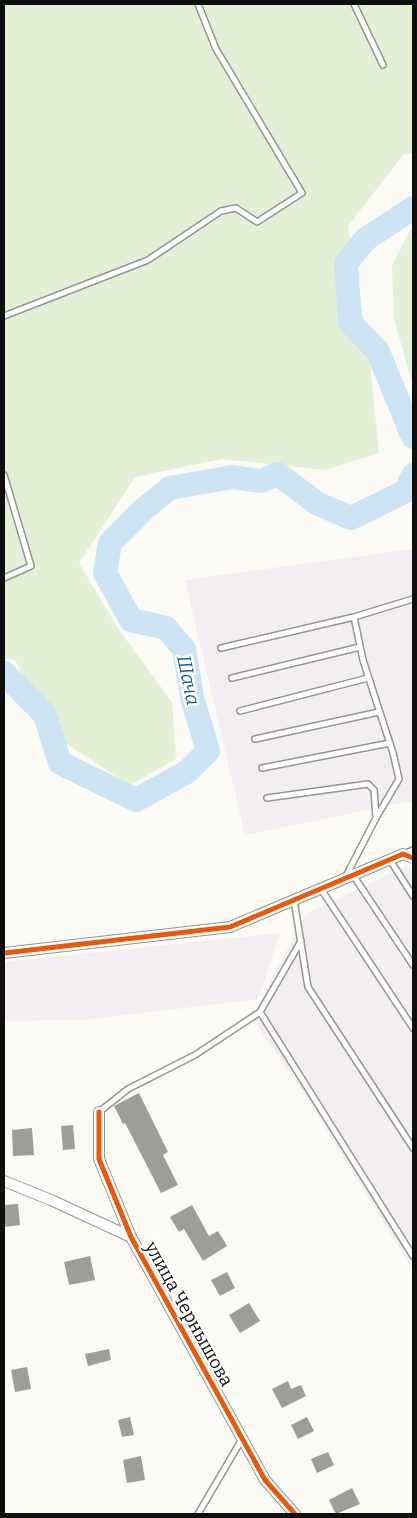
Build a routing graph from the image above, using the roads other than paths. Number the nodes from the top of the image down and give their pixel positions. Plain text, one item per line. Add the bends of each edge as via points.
1 (198, 4) edge
2 (354, 4) edge
3 (383, 65) dead end
4 (4, 316) edge
5 (4, 475) edge
6 (4, 578) edge
7 (413, 599) edge
8 (354, 617) junction
9 (360, 647) junction
10 (221, 648) dead end
11 (232, 678) dead end
12 (368, 678) junction
13 (240, 711) dead end
14 (380, 712) junction
15 (255, 739) dead end
16 (390, 743) junction
17 (262, 768) dead end
18 (267, 798) dead end
19 (376, 818) junction
20 (413, 850) edge
21 (408, 856) edge
22 (390, 860) junction
23 (349, 877) junction
24 (321, 889) junction
25 (413, 896) edge
26 (294, 900) junction
27 (300, 941) junction
28 (4, 953) edge
29 (413, 965) edge
30 (260, 1012) junction
31 (413, 1028) edge
32 (99, 1112) joint
33 (413, 1148) edge
34 (4, 1181) edge
35 (131, 1236) junction
36 (413, 1256) edge
37 (242, 1439) junction
38 (198, 1514) edge
39 (295, 1514) edge

1 - 4 lane via 216,49 302,193 257,222 236,208 220,212 148,260
2 - 3 lane
5 - 6 lane via 31,566
7 - 8 lane
8 - 9 lane
8 - 10 lane
9 - 11 lane
9 - 12 lane
12 - 13 lane
12 - 14 lane
14 - 15 lane
14 - 16 lane
16 - 17 lane
16 - 19 lane via 399,779
18 - 19 lane via 368,784 374,790
19 - 23 lane
20 - 21 lane
21 - 22 street
22 - 23 street
22 - 25 lane
23 - 24 street
23 - 29 lane
24 - 26 street
24 - 31 lane
26 - 27 lane
26 - 28 street via 230,927
27 - 30 lane
27 - 33 lane via 308,987
30 - 32 lane via 195,1055 128,1088
30 - 36 lane
32 - 35 street, улица Чернышова via 99,1159
34 - 35 street, улица Чернышова
35 - 37 street, улица Чернышова
37 - 38 lane
37 - 39 street, улица Чернышова via 265,1480

